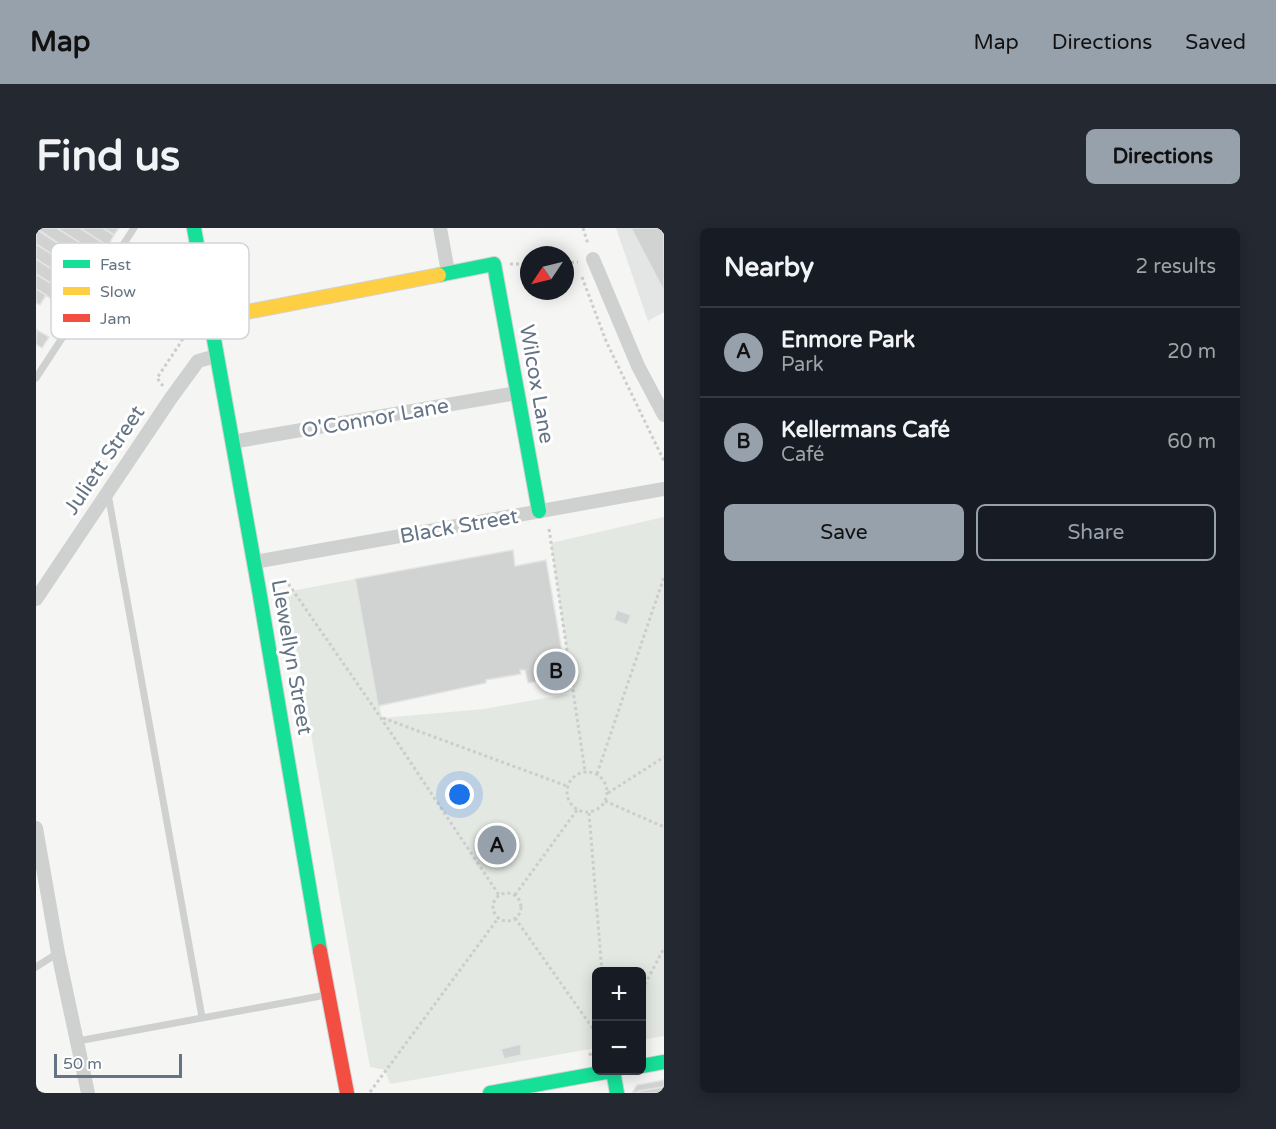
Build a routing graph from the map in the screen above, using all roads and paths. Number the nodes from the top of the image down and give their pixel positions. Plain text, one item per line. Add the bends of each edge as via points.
1 (134, 228) edge
2 (194, 228) edge
3 (440, 228) edge
4 (124, 243) edge
5 (197, 243) edge
6 (593, 259) dead end
7 (448, 272) junction
8 (249, 311) edge
9 (61, 339) edge
10 (183, 339) edge
11 (213, 339) edge
12 (216, 356) junction
13 (36, 378) edge
14 (157, 378) dead end
15 (517, 393) junction
16 (664, 415) edge
17 (232, 442) junction
18 (664, 489) edge
19 (108, 492) junction
20 (539, 511) junction
21 (549, 530) dead end
22 (254, 562) junction
23 (664, 577) edge
24 (285, 579) dead end
25 (552, 585) dead end
26 (557, 585) junction
27 (36, 599) edge
28 (381, 718) junction
29 (664, 757) edge
30 (585, 771) junction
31 (597, 774) junction
32 (567, 786) junction
33 (607, 793) junction
34 (605, 801) junction
35 (578, 810) junction
36 (588, 813) junction
37 (664, 827) edge
38 (36, 828) edge
39 (499, 895) junction
40 (515, 895) junction
41 (499, 917) junction
42 (515, 918) junction
43 (664, 948) edge
44 (58, 953) junction
45 (602, 967) edge
46 (36, 968) edge
47 (646, 982) edge
48 (328, 994) junction
49 (202, 1017) junction
50 (592, 1026) edge
51 (78, 1041) junction
52 (592, 1054) edge
53 (589, 1055) dead end
54 (664, 1062) edge
55 (646, 1065) edge
56 (592, 1075) edge
57 (615, 1075) edge
58 (557, 1080) junction
59 (370, 1092) edge
60 (581, 1092) edge
61 (88, 1093) edge
62 (347, 1093) edge
63 (490, 1093) edge
64 (617, 1093) edge

1 - 4 lane
2 - 5 street, Llewellyn Street
3 - 7 street
6 - 16 street via 638,366
7 - 8 street
7 - 15 street, Wilcox Lane via 494,264
9 - 13 lane
10 - 14 path
11 - 12 street, Llewellyn Street
12 - 17 street, Llewellyn Street
12 - 19 street, Juliett Street via 198,361
15 - 17 street, O'Connor Lane
15 - 20 street, Wilcox Lane
17 - 22 street, Llewellyn Street
18 - 20 street, Black Street
19 - 27 street, Juliett Street
19 - 49 lane
20 - 22 street, Black Street
21 - 26 path
22 - 48 street, Llewellyn Street
23 - 31 path
24 - 28 path
25 - 26 path
26 - 30 path
28 - 32 path
28 - 39 path
29 - 33 path
30 - 31 path
30 - 32 path
31 - 33 path
32 - 35 path via 568,802
33 - 34 path
34 - 36 path
34 - 37 path
35 - 36 path
35 - 40 path
36 - 45 path
38 - 44 street
39 - 40 path
39 - 41 path via 494,910
40 - 42 path via 521,907
41 - 42 path
41 - 59 path
42 - 50 path
43 - 47 path
44 - 46 lane
44 - 51 street
48 - 49 lane
48 - 62 street, Llewellyn Street
49 - 51 lane
51 - 61 street
52 - 53 path
54 - 55 street
56 - 58 street
57 - 64 street
58 - 60 street
58 - 63 street

